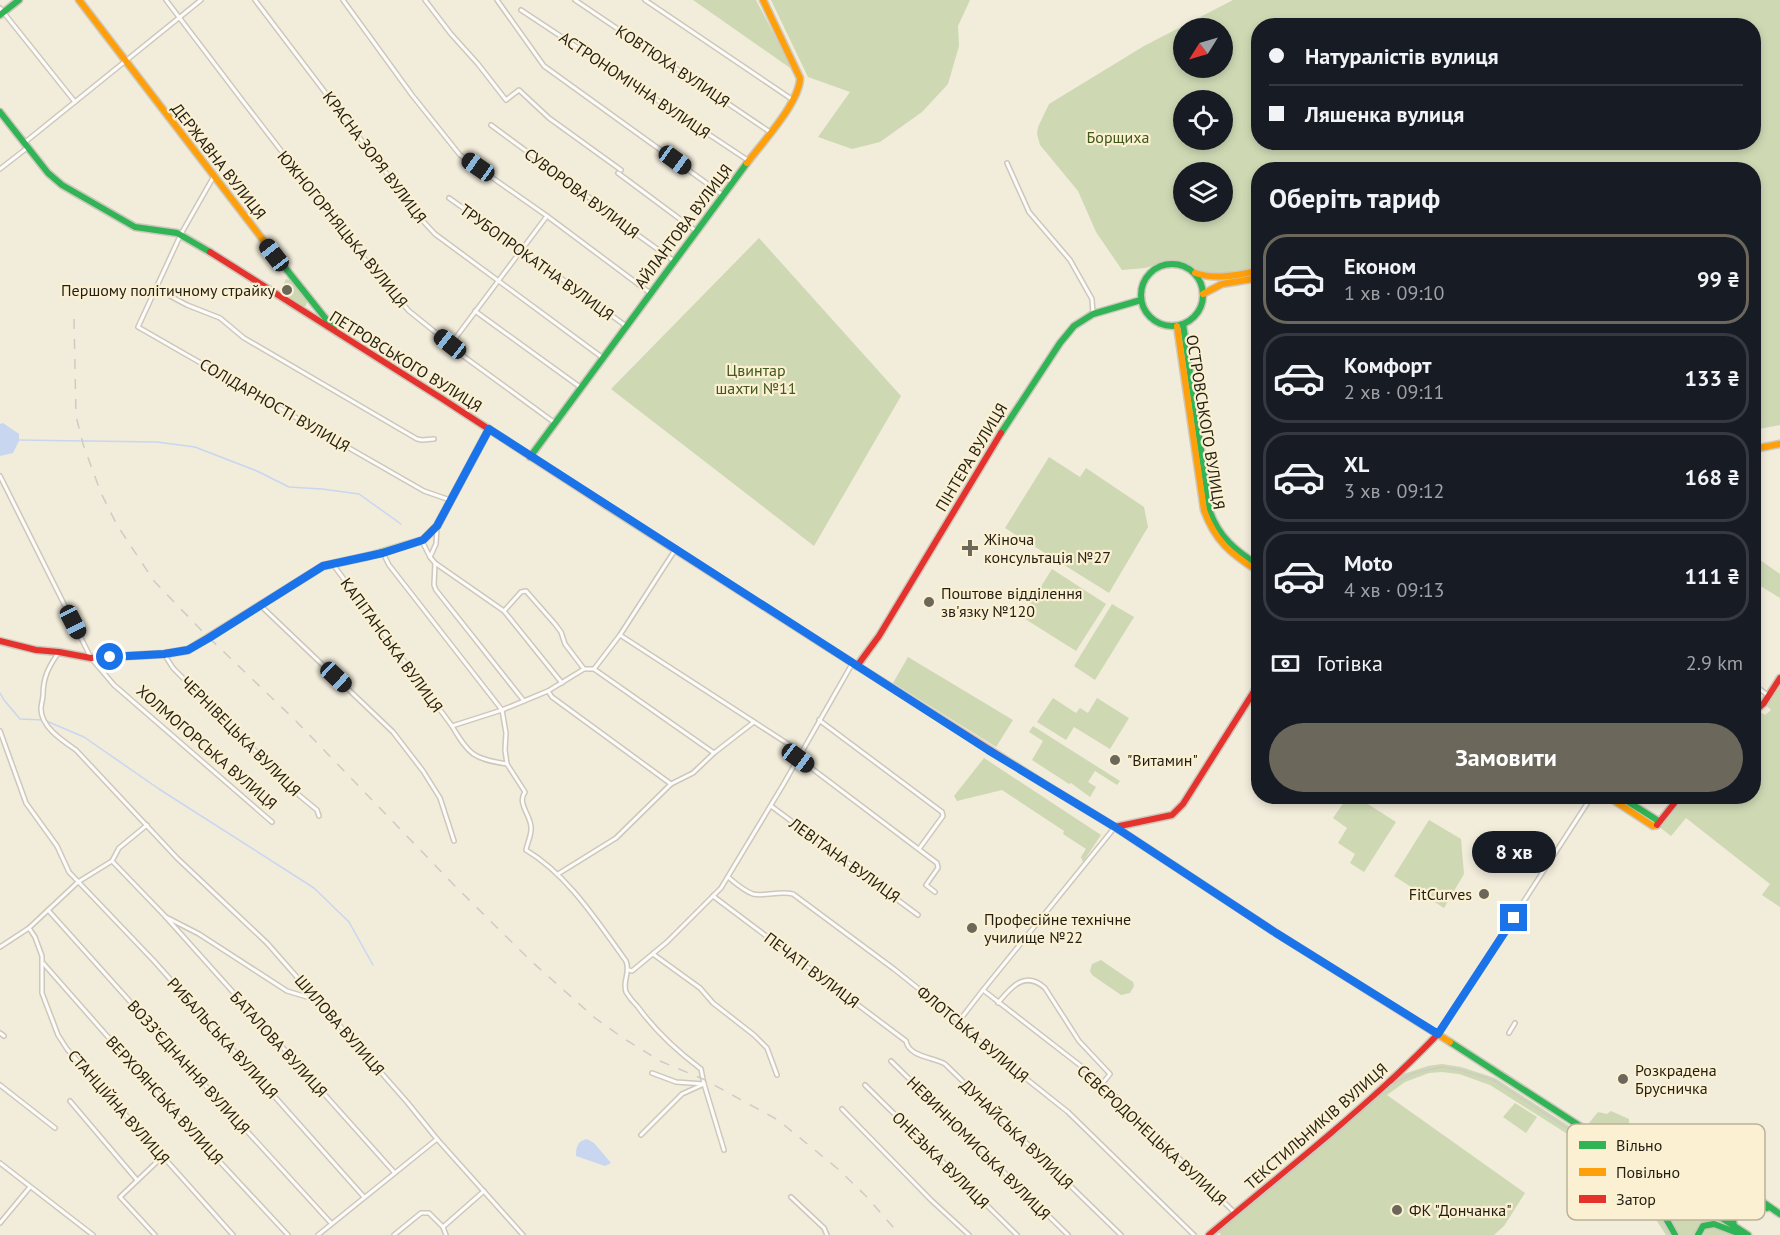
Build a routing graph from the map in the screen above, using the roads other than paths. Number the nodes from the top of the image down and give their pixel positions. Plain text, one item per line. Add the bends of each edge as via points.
1 (19, 0) edge
2 (79, 0) edge
3 (166, 0) edge
4 (201, 0) edge
5 (255, 0) edge
6 (343, 0) edge
7 (425, 0) edge
8 (497, 0) edge
9 (575, 0) edge
10 (645, 0) edge
11 (763, 0) edge
12 (521, 10) dead end
13 (1, 12) edge
14 (180, 17) junction
15 (126, 61) junction
16 (794, 100) junction
17 (75, 102) junction
18 (0, 112) edge
19 (491, 125) dead end
20 (770, 132) junction
21 (25, 145) junction
22 (748, 161) junction
23 (1007, 163) dead end
24 (0, 169) edge
25 (214, 176) junction
26 (723, 195) junction
27 (449, 198) dead end
28 (547, 216) junction
29 (696, 231) junction
30 (181, 234) junction
31 (521, 249) junction
32 (674, 261) junction
33 (1193, 272) junction
34 (1251, 272) edge
35 (1251, 279) edge
36 (497, 280) junction
37 (157, 288) junction
38 (650, 293) junction
39 (1203, 294) junction
40 (1141, 300) junction
41 (475, 310) junction
42 (1093, 314) junction
43 (1180, 325) junction
44 (626, 326) junction
45 (338, 334) junction
46 (450, 344) junction
47 (603, 358) junction
48 (580, 387) junction
49 (555, 423) junction
50 (489, 429) junction
51 (434, 439) dead end
52 (1780, 444) edge
53 (1761, 448) edge
54 (530, 457) junction
55 (0, 476) edge
56 (1203, 479) junction
57 (450, 500) junction
58 (437, 526) junction
59 (422, 540) junction
60 (675, 550) junction
61 (383, 553) junction
62 (430, 556) junction
63 (1251, 560) edge
64 (332, 563) junction
65 (435, 563) junction
66 (1251, 566) edge
67 (260, 604) junction
68 (504, 611) junction
69 (621, 635) junction
70 (0, 641) edge
71 (59, 652) junction
72 (164, 654) junction
73 (91, 658) junction
74 (855, 665) junction
75 (584, 669) junction
76 (594, 669) junction
77 (1780, 678) edge
78 (562, 683) junction
79 (1761, 690) edge
80 (548, 691) junction
81 (1251, 696) edge
82 (1769, 696) junction
83 (524, 700) junction
84 (1761, 706) edge
85 (502, 710) junction
86 (819, 720) junction
87 (754, 722) junction
88 (452, 726) junction
89 (0, 731) edge
90 (714, 753) junction
91 (802, 753) junction
92 (798, 758) junction
93 (507, 764) junction
94 (671, 784) junction
95 (1587, 804) edge
96 (1619, 804) edge
97 (1632, 804) edge
98 (1674, 804) edge
99 (771, 806) junction
100 (319, 816) dead end
101 (272, 822) dead end
102 (147, 825) junction
103 (1658, 825) junction
104 (1115, 827) junction
105 (454, 841) dead end
106 (919, 849) junction
107 (112, 861) junction
108 (558, 874) junction
109 (728, 877) junction
110 (78, 882) junction
111 (935, 892) dead end
112 (713, 896) junction
113 (48, 910) junction
114 (164, 915) junction
115 (918, 915) dead end
116 (29, 927) junction
117 (0, 947) edge
118 (653, 954) junction
119 (43, 963) junction
120 (628, 970) junction
121 (983, 990) junction
122 (319, 1000) junction
123 (998, 1003) junction
124 (959, 1022) junction
125 (1515, 1023) dead end
126 (0, 1033) edge
127 (1509, 1033) dead end
128 (1438, 1034) junction
129 (4, 1036) dead end
130 (907, 1045) joint
131 (891, 1060) dead end
132 (652, 1073) dead end
133 (777, 1075) dead end
134 (704, 1084) junction
135 (1102, 1084) junction
136 (0, 1085) edge
137 (865, 1085) dead end
138 (70, 1101) dead end
139 (842, 1109) dead end
140 (1575, 1124) edge
141 (55, 1128) dead end
142 (641, 1135) dead end
143 (436, 1139) junction
144 (723, 1150) dead end
145 (162, 1156) junction
146 (0, 1163) edge
147 (394, 1172) junction
148 (137, 1180) junction
149 (30, 1187) junction
150 (483, 1191) junction
151 (364, 1197) junction
152 (791, 1197) dead end
153 (1765, 1204) edge
154 (1765, 1207) edge
155 (1235, 1213) junction
156 (1780, 1214) edge
157 (1667, 1220) edge
158 (1724, 1220) edge
159 (1732, 1220) edge
160 (0, 1223) edge
161 (331, 1223) junction
162 (1734, 1226) junction
163 (443, 1227) junction
164 (93, 1235) edge
165 (155, 1235) edge
166 (233, 1235) edge
167 (288, 1235) edge
168 (318, 1235) edge
169 (394, 1235) edge
170 (446, 1235) edge
171 (523, 1235) edge
172 (827, 1235) edge
173 (969, 1235) edge
174 (1017, 1235) edge
175 (1068, 1235) edge
176 (1120, 1235) edge
177 (1194, 1235) edge
178 (1209, 1235) edge
179 (1675, 1235) edge
180 (1698, 1235) edge
181 (1743, 1235) edge
182 (1748, 1235) edge

1 - 13 street
2 - 15 street, ДЕРЖАВНА ВУЛИЦЯ
3 - 14 street, ЮЖНОГОРНЯЦЬКА ВУЛИЦЯ
4 - 14 street
5 - 36 street, КРАСНА ЗОРЯ ВУЛИЦЯ via 422,220
6 - 28 street via 460,155
7 - 29 street via 506,100 519,90 549,118
8 - 26 street via 544,66
9 - 20 street, КОВТЮХА ВУЛИЦЯ
10 - 16 street
11 - 16 street via 800,78
12 - 22 street, АСТРОНОМІЧНА ВУЛИЦЯ
13 - 17 street
14 - 15 street
14 - 46 street, ЮЖНОГОРНЯЦЬКА ВУЛИЦЯ via 380,277 409,311
15 - 17 street
15 - 25 street, ДЕРЖАВНА ВУЛИЦЯ
16 - 20 street, АЙЛАНТОВА ВУЛИЦЯ
17 - 21 street
18 - 21 street, ПЕТРОВСЬКОГО ВУЛИЦЯ
19 - 32 street, СУВОРОВА ВУЛИЦЯ
20 - 22 street, АЙЛАНТОВА ВУЛИЦЯ
21 - 24 street
21 - 30 street, ПЕТРОВСЬКОГО ВУЛИЦЯ via 51,177 123,221 138,228
22 - 26 street, АЙЛАНТОВА ВУЛИЦЯ
23 - 42 street via 1029,212 1070,260 1092,299
25 - 30 street, СОЛІДАРНОСТІ ВУЛИЦЯ
25 - 45 street, ДЕРЖАВНА ВУЛИЦЯ
26 - 29 street, АЙЛАНТОВА ВУЛИЦЯ
27 - 31 street, ТРУБОПРОКАТНА ВУЛИЦЯ
28 - 31 street
28 - 38 street
29 - 32 street, АЙЛАНТОВА ВУЛИЦЯ
30 - 37 street, СОЛІДАРНОСТІ ВУЛИЦЯ
30 - 45 street, ПЕТРОВСЬКОГО ВУЛИЦЯ
31 - 36 street
31 - 44 street, ТРУБОПРОКАТНА ВУЛИЦЯ
32 - 38 street, АЙЛАНТОВА ВУЛИЦЯ
33 - 34 street via 1214,277
33 - 39 street
33 - 40 street via 1175,264 1156,268 1143,283
35 - 39 street via 1210,287
36 - 41 street
36 - 47 street, КРАСНА ЗОРЯ ВУЛИЦЯ
37 - 51 street via 220,318 244,338 417,439
37 - 57 street, СОЛІДАРНОСТІ ВУЛИЦЯ via 138,327 424,491
38 - 44 street, АЙЛАНТОВА ВУЛИЦЯ
39 - 43 street via 1199,310 1190,321
40 - 42 street, ПІНТЕРА ВУЛИЦЯ
40 - 43 street via 1155,321
41 - 46 street
41 - 48 street
42 - 74 street, ПІНТЕРА ВУЛИЦЯ via 1074,326 1060,343 1008,421 885,626
43 - 56 street, ОСТРОВСЬКОГО ВУЛИЦЯ
44 - 47 street, АЙЛАНТОВА ВУЛИЦЯ
45 - 50 street, ПЕТРОВСЬКОГО ВУЛИЦЯ
46 - 49 street, ЮЖНОГОРНЯЦЬКА ВУЛИЦЯ
47 - 48 street, АЙЛАНТОВА ВУЛИЦЯ
48 - 49 street, АЙЛАНТОВА ВУЛИЦЯ
49 - 54 street, АЙЛАНТОВА ВУЛИЦЯ
50 - 54 street, ПЕТРОВСЬКОГО ВУЛИЦЯ
50 - 57 street
52 - 53 street
54 - 60 street, ПЕТРОВСЬКОГО ВУЛИЦЯ
55 - 73 street, ХОЛМОГОРСЬКА ВУЛИЦЯ
56 - 63 street, ОСТРОВСЬКОГО ВУЛИЦЯ via 1215,527 1231,546
56 - 66 street, ОСТРОВСЬКОГО ВУЛИЦЯ via 1209,526 1232,554
57 - 58 street
58 - 59 street
58 - 62 street via 436,544
59 - 61 street
59 - 62 street
60 - 69 street
60 - 74 street, ПЕТРОВСЬКОГО ВУЛИЦЯ
61 - 64 street
61 - 85 street
62 - 65 street
64 - 67 street
64 - 88 street, КАПІТАНСЬКА ВУЛИЦЯ
65 - 68 street
65 - 83 street via 436,590
67 - 72 street via 196,646
67 - 105 street via 393,732 440,798
68 - 75 street via 526,591 561,632
68 - 78 street
69 - 76 street
69 - 87 street
70 - 71 street
71 - 73 street
71 - 102 street, ШИЛОВА ВУЛИЦЯ via 44,681 44,720
72 - 73 street
72 - 100 street, ЧЕРНІВЕЦЬКА ВУЛИЦЯ via 173,668
73 - 101 street, ХОЛМОГОРСЬКА ВУЛИЦЯ via 114,685
74 - 86 street
74 - 104 street, ПЕТРОВСЬКОГО ВУЛИЦЯ
75 - 76 street
75 - 78 street
76 - 90 street
77 - 82 street
78 - 80 street
79 - 82 street
80 - 83 street
80 - 94 street
81 - 104 street via 1175,814
82 - 84 street
83 - 85 street
85 - 88 street
85 - 93 street
86 - 91 street
86 - 106 street via 942,812
87 - 90 street
87 - 91 street
88 - 93 street, КАПІТАНСЬКА ВУЛИЦЯ via 470,752 486,761
89 - 110 street, РИБАЛЬСЬКА ВУЛИЦЯ via 26,803
90 - 94 street via 693,773
91 - 92 street
92 - 99 street
92 - 106 street
93 - 108 street via 525,792 523,802 532,828 525,850
94 - 108 street via 616,838
95 - 128 street
96 - 103 street via 1653,826
97 - 103 street via 1658,820
98 - 103 street
99 - 109 street
99 - 115 street, ЛЕВІТАНА ВУЛИЦЯ
102 - 107 street via 119,848
102 - 122 street, ШИЛОВА ВУЛИЦЯ
104 - 121 street
104 - 128 street, ПЕТРОВСЬКОГО ВУЛИЦЯ
106 - 111 street via 938,866 926,885
107 - 110 street
107 - 114 street, БАТАЛОВА ВУЛИЦЯ
108 - 120 street via 626,960
109 - 112 street
109 - 124 street, ФЛОТСЬКА ВУЛИЦЯ via 750,893 793,894
110 - 113 street
110 - 151 street, РИБАЛЬСЬКА ВУЛИЦЯ
112 - 118 street
112 - 130 street, ПЕЧАТІ ВУЛИЦЯ
113 - 116 street
113 - 161 street, ВОЗЗ’ЄДНАННЯ ВУЛИЦЯ
114 - 122 street, БАТАЛОВА ВУЛИЦЯ via 286,991
114 - 147 street, БАТАЛОВА ВУЛИЦЯ
116 - 117 street
116 - 119 street, СТАНЦІЙНА ВУЛИЦЯ via 40,947
118 - 120 street via 639,967
118 - 133 street via 754,1035 767,1048
119 - 145 street, СТАНЦІЙНА ВУЛИЦЯ via 42,993 58,1035
119 - 167 street, ВЕРХОЯНСЬКА ВУЛИЦЯ
120 - 134 street via 627,993 653,1028 701,1069
121 - 123 street, СЄВЄРОДОНЕЦЬКА ВУЛИЦЯ
121 - 124 street
122 - 143 street, ШИЛОВА ВУЛИЦЯ
123 - 135 street, СЄВЄРОДОНЕЦЬКА ВУЛИЦЯ
123 - 135 street via 1018,983 1039,983 1080,1041 1110,1074
124 - 177 street, ФЛОТСЬКА ВУЛИЦЯ via 1068,1112
125 - 127 street
126 - 129 street
128 - 140 street, ПЕТРОВСЬКОГО ВУЛИЦЯ
128 - 155 street, ТЕКСТИЛЬНИКІВ ВУЛИЦЯ
130 - 176 street, ДУНАЙСЬКА ВУЛИЦЯ via 922,1056 945,1064
131 - 175 street, НЕВИННОМИСЬКА ВУЛИЦЯ
132 - 134 street via 676,1082
134 - 142 street via 682,1094
134 - 144 street
135 - 155 street, СЄВЄРОДОНЕЦЬКА ВУЛИЦЯ
136 - 141 street
137 - 174 street, ОНЕЗЬКА ВУЛИЦЯ
138 - 148 street
139 - 173 street
143 - 147 street
143 - 150 street, ШИЛОВА ВУЛИЦЯ
145 - 148 street
145 - 166 street, СТАНЦІЙНА ВУЛИЦЯ
146 - 149 street
147 - 151 street
148 - 165 street via 120,1197
149 - 160 street
149 - 164 street
150 - 163 street
150 - 171 street, ШИЛОВА ВУЛИЦЯ
151 - 161 street
152 - 172 street
153 - 156 street
154 - 156 street
155 - 178 street, ТЕКСТИЛЬНИКІВ ВУЛИЦЯ
157 - 179 street
158 - 162 street, ПЕТРОВСЬКОГО ВУЛИЦЯ
159 - 162 street
161 - 168 street
162 - 182 street, ПЕТРОВСЬКОГО ВУЛИЦЯ
163 - 169 street via 429,1213 421,1213
163 - 170 street
180 - 181 street via 1703,1226 1710,1224

